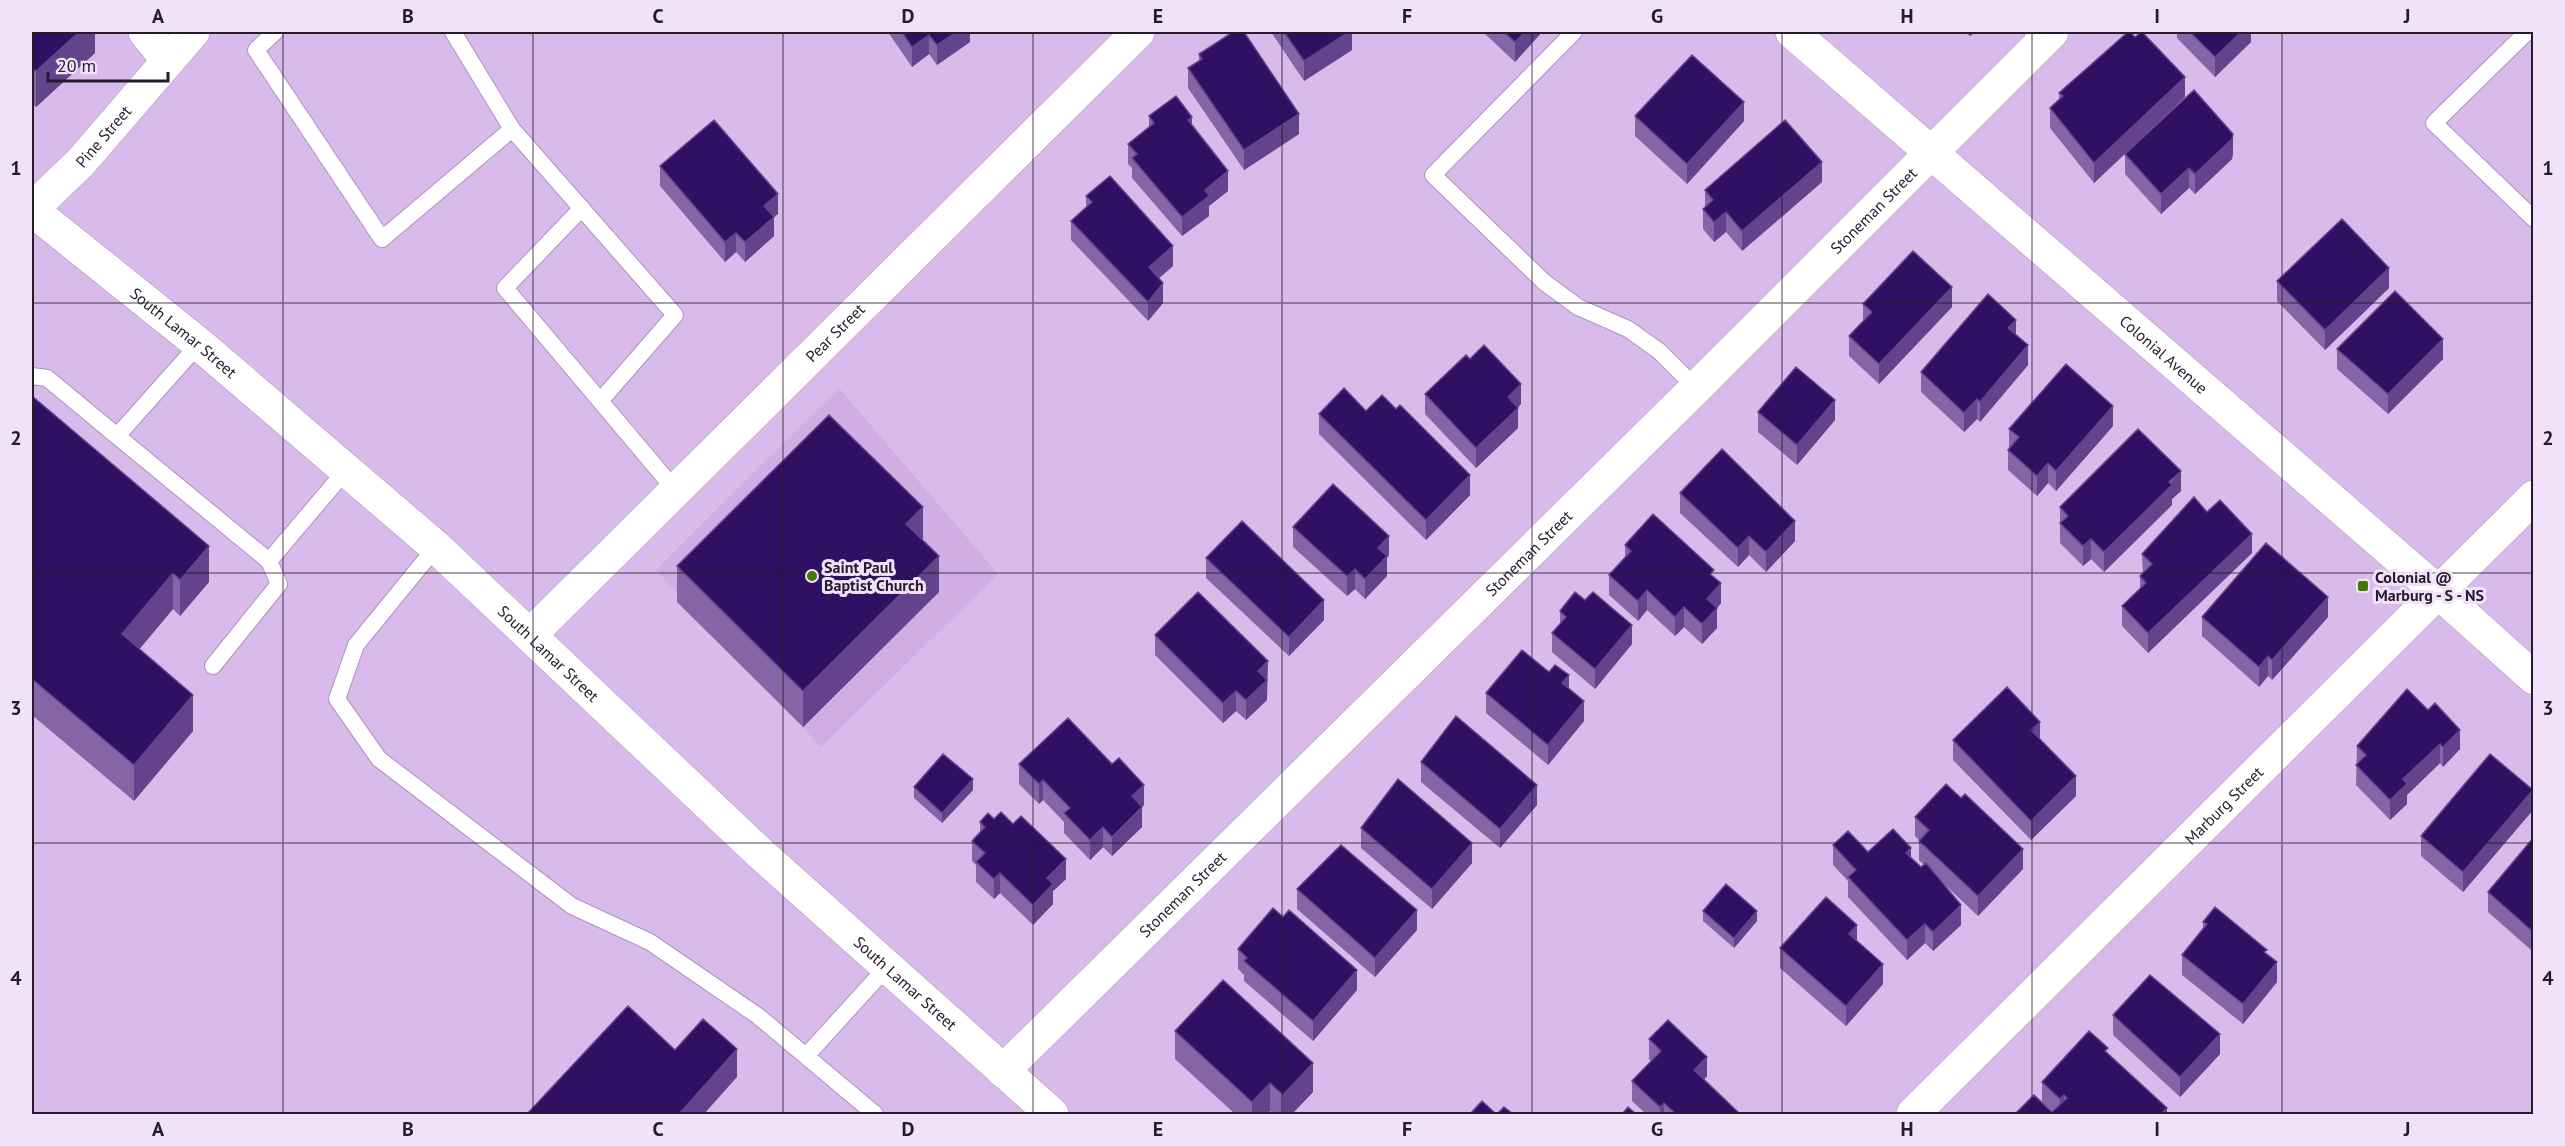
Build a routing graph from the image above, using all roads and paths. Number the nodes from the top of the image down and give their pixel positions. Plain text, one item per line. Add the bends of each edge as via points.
1 (145, 32) edge
2 (193, 32) edge
3 (275, 32) edge
4 (453, 32) edge
5 (1138, 32) edge
6 (1574, 32) edge
7 (1792, 32) edge
8 (2052, 32) edge
9 (2527, 32) edge
10 (167, 58) junction
11 (512, 129) junction
12 (1931, 150) junction
13 (582, 208) junction
14 (32, 210) edge
15 (2534, 219) edge
16 (199, 344) junction
17 (32, 376) edge
18 (1696, 388) junction
19 (601, 400) junction
20 (117, 436) junction
21 (347, 469) junction
22 (676, 491) junction
23 (2534, 496) edge
24 (436, 547) junction
25 (269, 561) junction
26 (2437, 591) junction
27 (531, 634) junction
28 (213, 666) dead end
29 (2534, 678) edge
30 (887, 967) junction
31 (806, 1056) junction
32 (1003, 1071) junction
33 (875, 1114) edge
34 (1052, 1114) edge
35 (1913, 1114) edge

1 - 10 street
2 - 10 street, Pine Street
3 - 11 lane via 256,50 382,239
4 - 11 lane
5 - 22 street, Pear Street
6 - 18 lane via 1433,175 1544,282 1578,307 1629,329 1659,351
7 - 12 street, Colonial Avenue
8 - 12 street, Stoneman Street
9 - 15 lane via 2434,123
10 - 14 street, Pine Street via 81,162
11 - 13 lane
12 - 18 street, Stoneman Street
12 - 26 street, Colonial Avenue
13 - 19 lane via 675,315
13 - 19 lane via 505,288
14 - 16 street, South Lamar Street
16 - 20 lane
16 - 21 street, South Lamar Street
17 - 20 lane via 47,378
18 - 32 street, Stoneman Street
19 - 22 lane
20 - 25 lane
21 - 24 street, South Lamar Street
21 - 25 lane
22 - 27 street, Pear Street
23 - 26 street, Marburg Street
24 - 27 street, South Lamar Street
24 - 31 lane via 356,645 337,699 379,759 572,906 650,942 758,1016
25 - 28 lane via 279,584
26 - 29 street, Colonial Avenue
26 - 35 street, Marburg Street
27 - 30 street, South Lamar Street via 761,854
30 - 31 lane
30 - 32 street, South Lamar Street
31 - 33 lane
32 - 34 street, South Lamar Street

